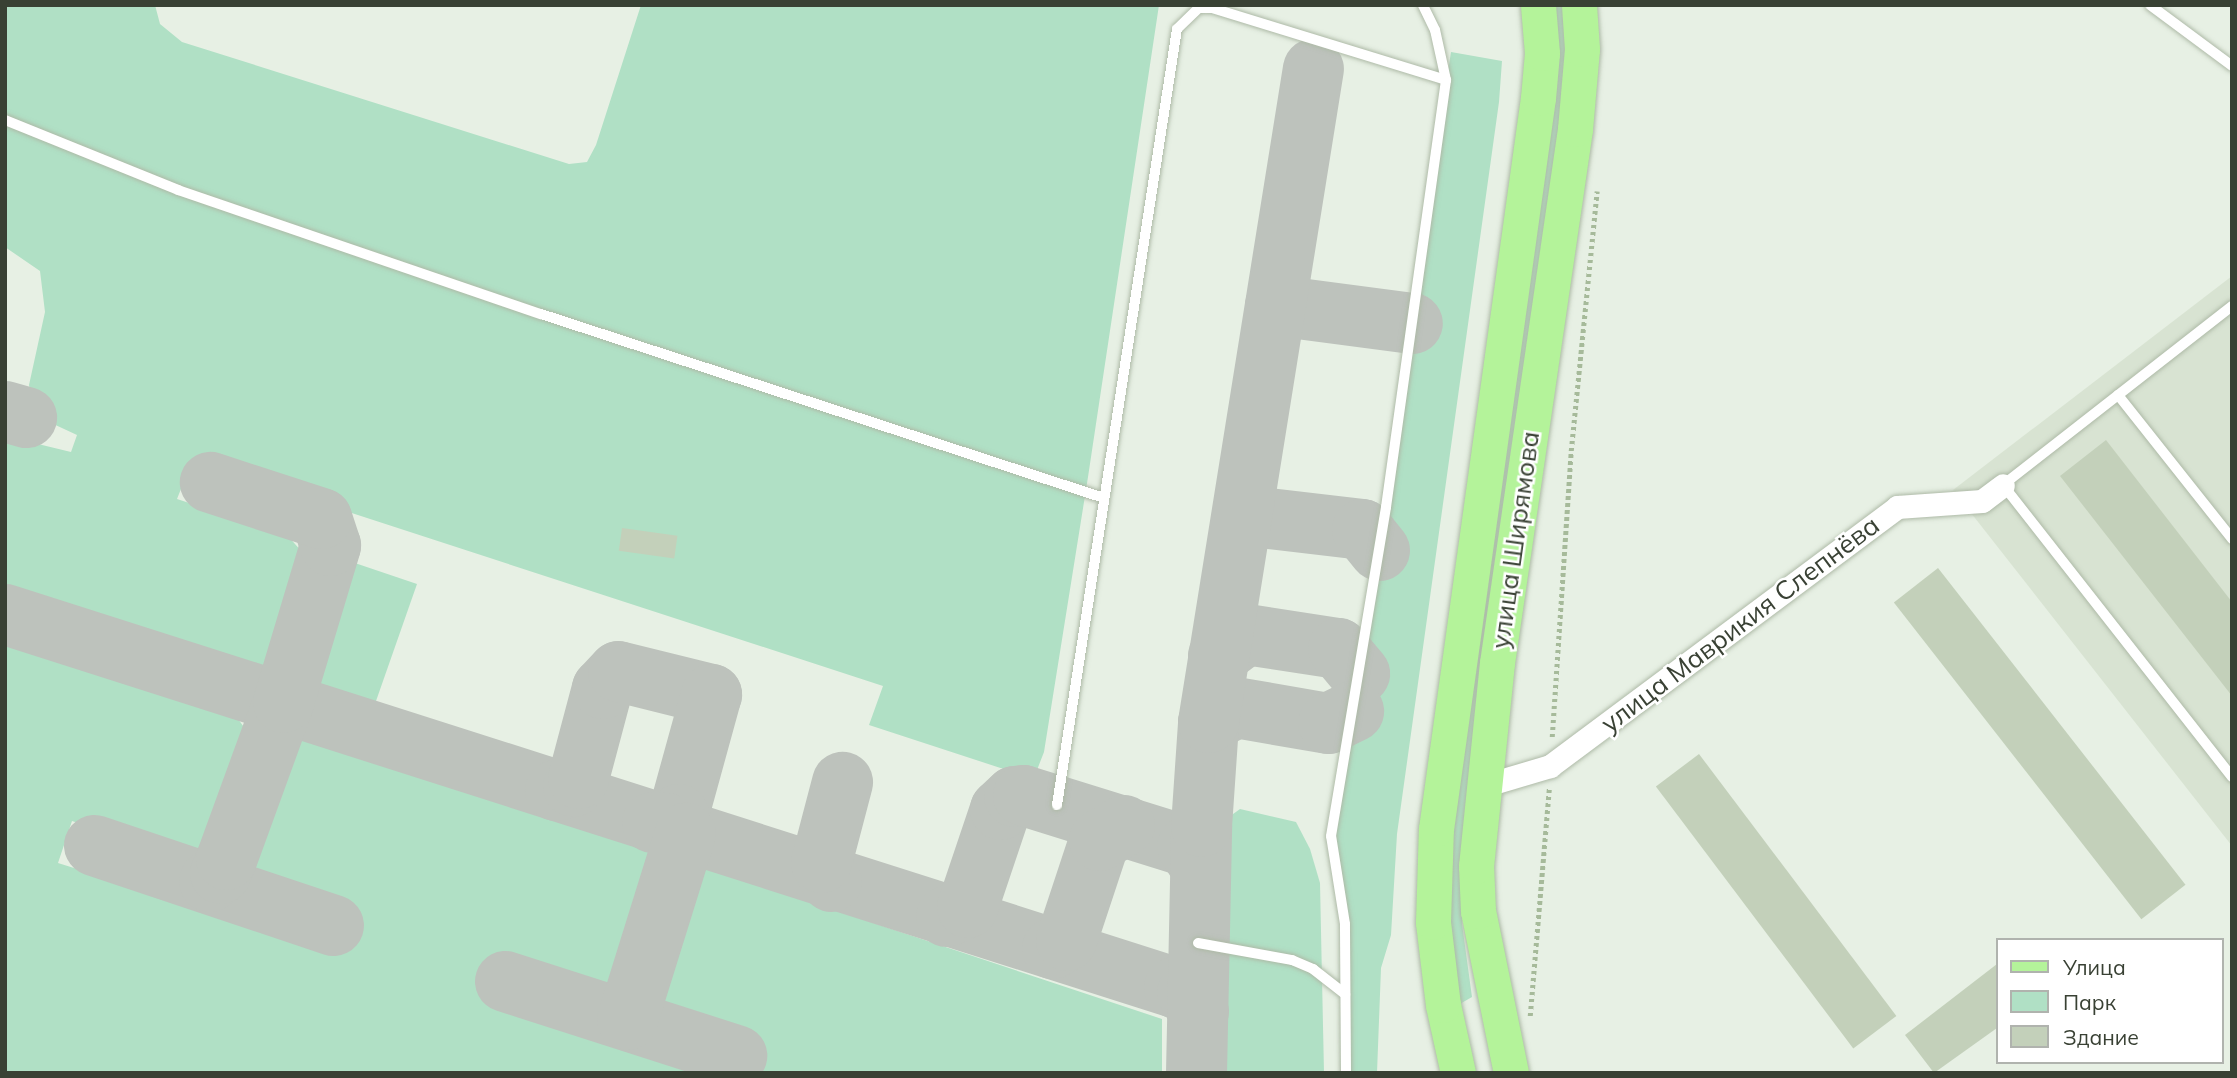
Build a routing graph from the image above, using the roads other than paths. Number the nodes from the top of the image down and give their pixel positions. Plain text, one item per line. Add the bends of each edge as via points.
1 (1423, 5) edge
2 (1538, 5) edge
3 (1579, 5) edge
4 (2150, 5) edge
5 (2232, 66) edge
6 (1446, 80) junction
7 (5, 120) edge
8 (2232, 306) edge
9 (2118, 395) junction
10 (2003, 485) junction
11 (1104, 498) junction
12 (2232, 539) edge
13 (2232, 777) edge
14 (1483, 786) junction
15 (1057, 804) dead end
16 (1198, 943) dead end
17 (1492, 988) junction
18 (1345, 994) junction
19 (1443, 1005) junction
20 (1346, 1073) edge
21 (1458, 1073) edge
22 (1511, 1073) edge

1 - 6 lane via 1435,30
2 - 19 main road, улица Ширямова via 1542,53 1538,98 1436,829 1433,922
3 - 14 main road, улица Ширямова via 1582,49 1575,129
4 - 5 lane
6 - 11 lane via 1212,8 1186,16 1177,29
6 - 18 lane via 1386,507 1331,836 1345,924
7 - 11 lane via 191,195
8 - 9 lane
9 - 10 lane
9 - 12 lane
10 - 13 lane
10 - 14 street, улица Маврикия Слепнёва via 1982,501 1897,507 1550,766
11 - 15 lane
14 - 17 main road, улица Ширямова via 1476,866 1478,911
16 - 18 lane via 1292,960 1313,969
17 - 19 main road via 1491,1013 1472,1027 1453,1023
17 - 22 main road, улица Ширямова
18 - 20 lane
19 - 21 main road, улица Ширямова

